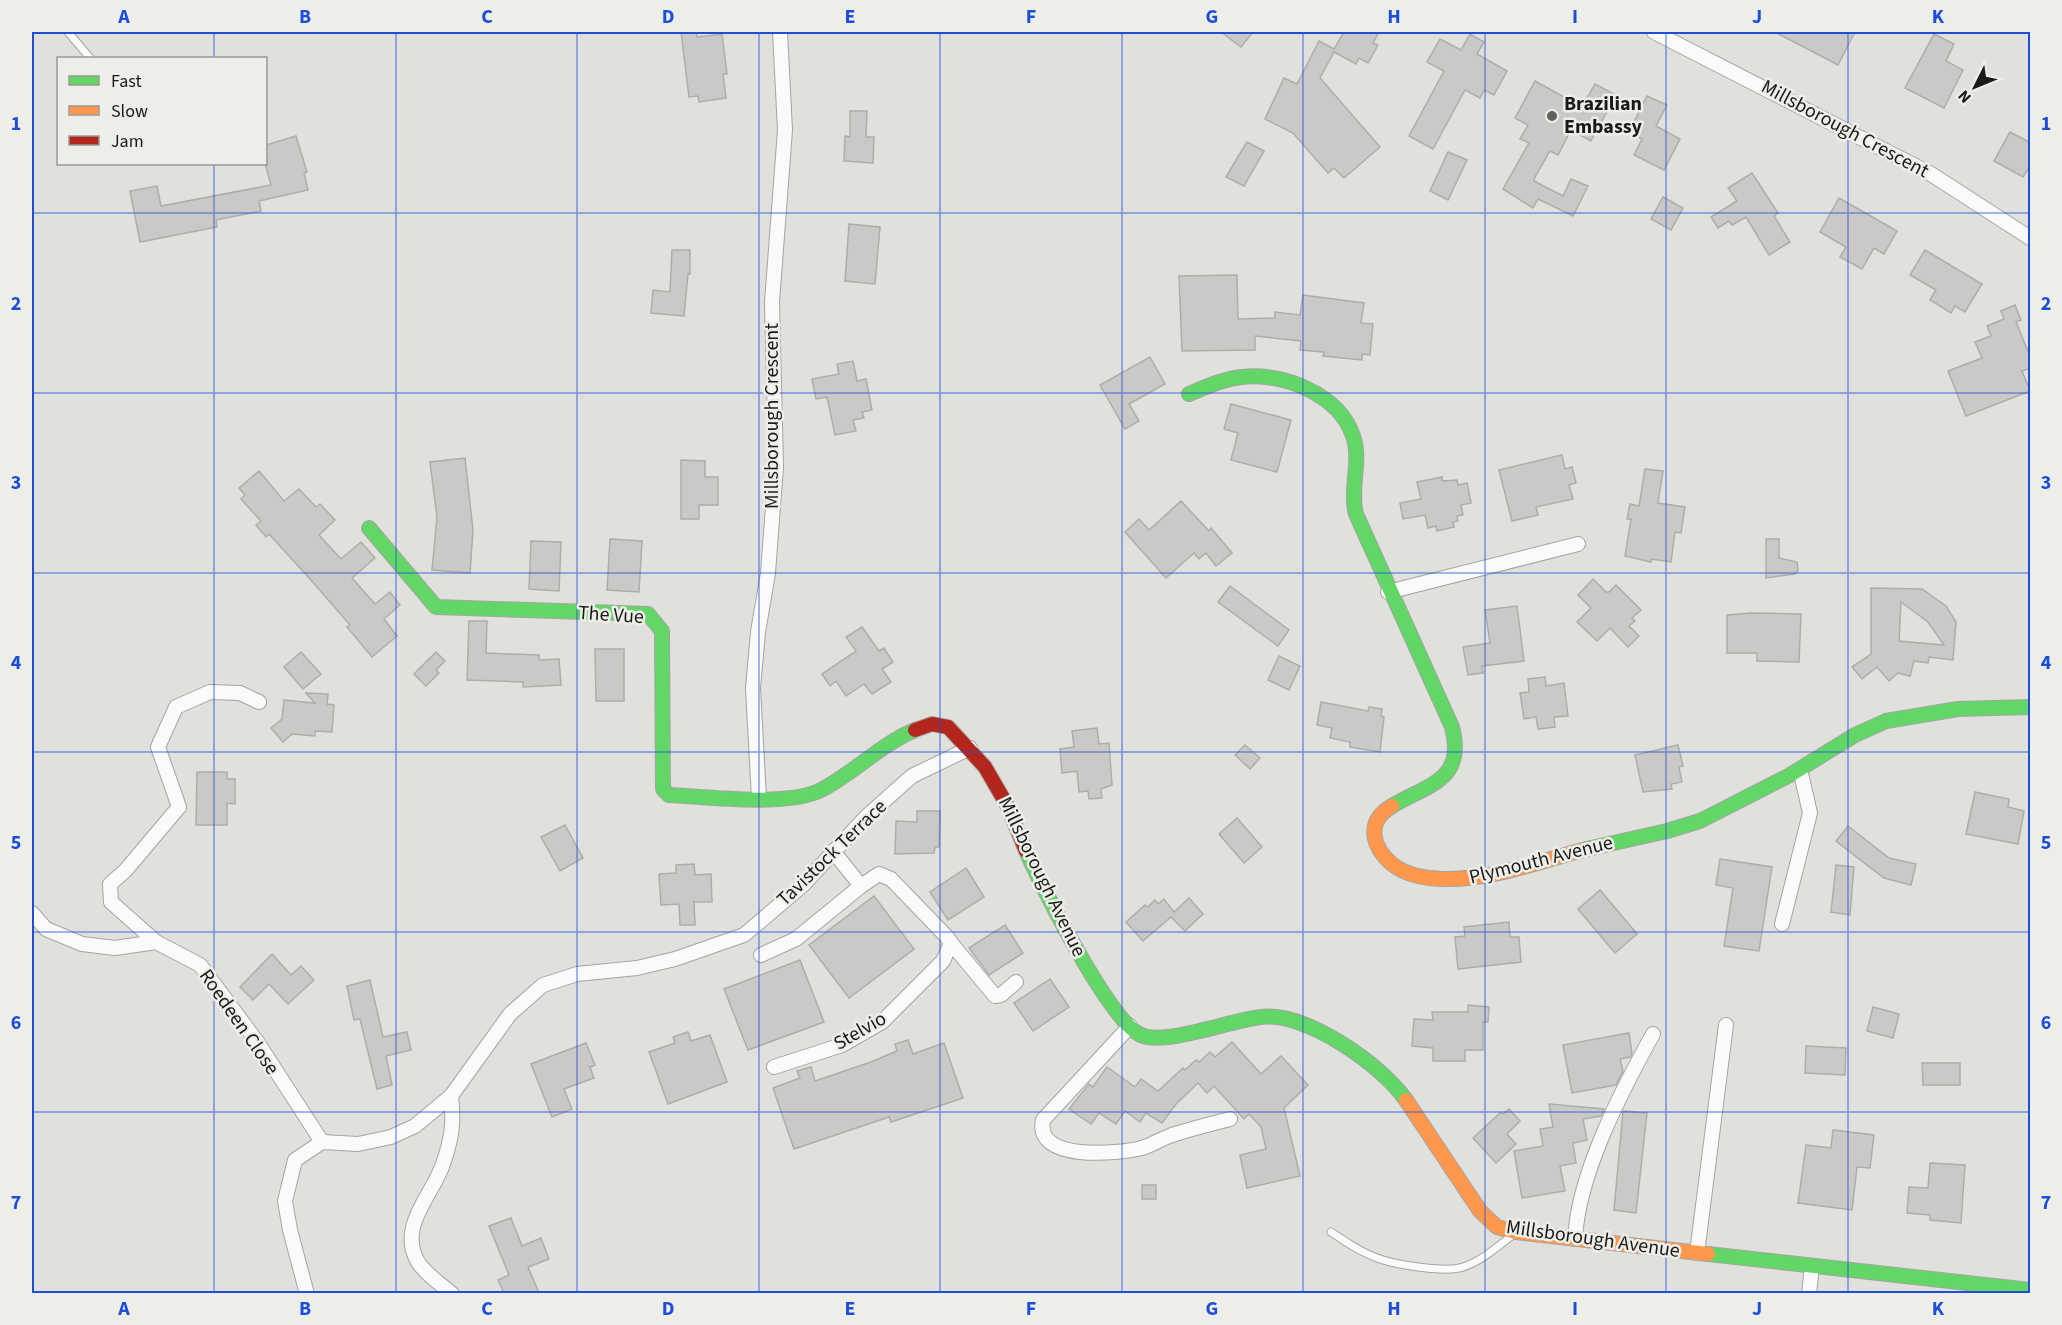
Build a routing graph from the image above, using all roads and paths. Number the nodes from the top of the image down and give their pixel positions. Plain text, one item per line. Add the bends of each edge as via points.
1 (68, 32) edge
2 (780, 32) edge
3 (1654, 32) edge
4 (89, 57) edge
5 (2031, 238) edge
6 (1190, 394) dead end
7 (369, 528) dead end
8 (1578, 544) dead end
9 (1388, 592) junction
10 (259, 702) dead end
11 (2031, 706) edge
12 (970, 748) junction
13 (1800, 770) junction
14 (759, 799) junction
15 (833, 851) junction
16 (861, 886) junction
17 (32, 913) edge
18 (1782, 924) dead end
19 (156, 942) junction
20 (951, 943) junction
21 (761, 955) dead end
22 (1016, 982) dead end
23 (1726, 1024) dead end
24 (1130, 1026) junction
25 (1653, 1034) dead end
26 (774, 1067) dead end
27 (451, 1096) junction
28 (1230, 1119) dead end
29 (322, 1142) junction
30 (1331, 1232) dead end
31 (1516, 1232) junction
32 (1575, 1239) junction
33 (1697, 1253) junction
34 (1812, 1266) junction
35 (1983, 1289) edge
36 (2031, 1290) edge
37 (307, 1293) edge
38 (452, 1293) edge
39 (1809, 1293) edge

1 - 4 lane
2 - 14 street, Millsborough Crescent via 784,130 772,302 776,467 768,573 753,688
3 - 5 street, Millsborough Crescent via 1931,174
6 - 9 street, Plymouth Avenue via 1226,379 1264,376 1288,381 1325,398 1354,436 1353,507
7 - 14 street, The Vue via 436,607 648,614 662,631 663,789 675,797
8 - 9 street
9 - 13 street, Plymouth Avenue via 1457,745 1454,763 1446,776 1394,803 1374,821 1376,846 1397,867 1415,875 1460,880 1494,875 1694,823
10 - 19 street, Roedeen Close via 240,693 210,692 176,707 162,736 158,747 179,807 110,884 111,902
11 - 13 street, Plymouth Avenue via 1887,721 1865,729
12 - 14 street, Millsborough Avenue via 948,728 932,724 912,731 820,791
12 - 15 street, Tavistock Terrace via 912,776
12 - 24 street, Millsborough Avenue via 1007,805 1039,881 1082,959
13 - 18 street via 1810,813
15 - 16 street
15 - 27 street, Tavistock Terrace via 803,885 744,935 666,961 577,974 543,985 510,1014
16 - 20 street via 884,874
16 - 21 street via 796,939
17 - 19 street via 46,929 82,944 115,948
19 - 29 street, Roedeen Close via 200,965 258,1043
20 - 22 street via 995,996
20 - 26 street, Stelvio via 943,961 882,1022 842,1045
23 - 33 street
24 - 28 street via 1043,1120 1044,1138 1069,1150 1110,1153 1143,1147
24 - 31 street, Millsborough Avenue via 1139,1035 1158,1039 1263,1016 1304,1022 1369,1063 1399,1090 1480,1211 1497,1227
25 - 32 street via 1615,1105 1586,1187
27 - 29 street, Tavistock Terrace via 415,1126 391,1137 358,1144
27 - 38 street via 454,1127 442,1167 414,1219 411,1244 418,1262
29 - 37 street via 295,1160 285,1201
30 - 31 lane via 1381,1260 1443,1269 1461,1268 1476,1261
31 - 32 street, Millsborough Avenue
32 - 33 street, Millsborough Avenue
33 - 34 street, Millsborough Avenue
34 - 35 street, Millsborough Avenue
34 - 39 street
35 - 36 street, Millsborough Avenue

